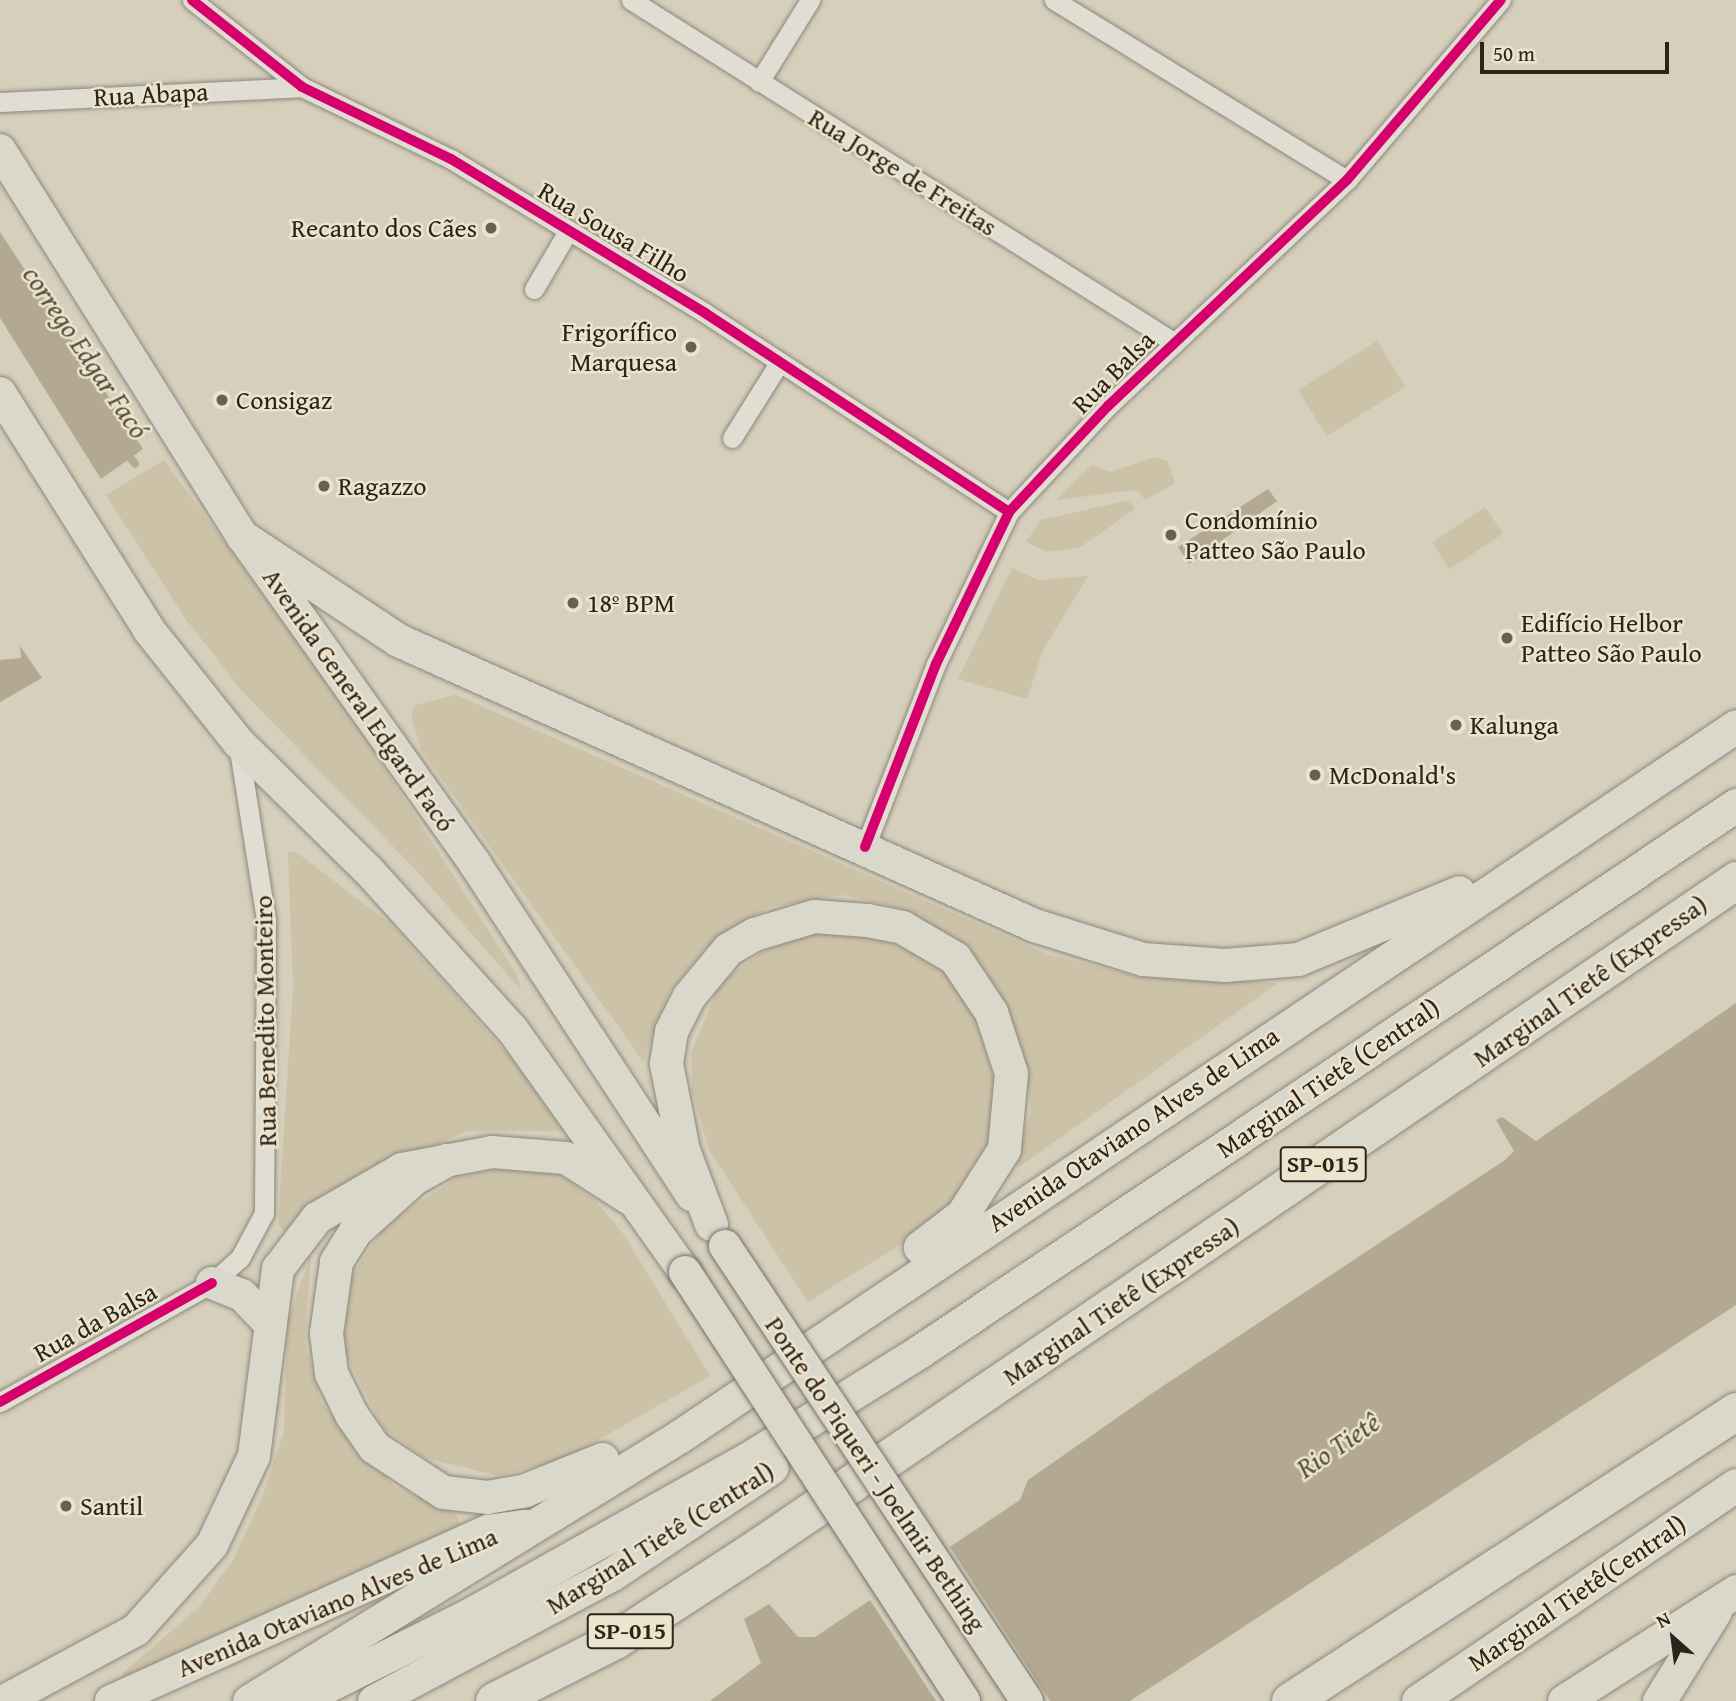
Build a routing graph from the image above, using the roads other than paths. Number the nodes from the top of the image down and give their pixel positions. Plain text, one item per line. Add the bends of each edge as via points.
1 (192, 0) edge
2 (631, 0) edge
3 (810, 0) edge
4 (1054, 0) edge
5 (1501, 0) edge
6 (1079, 7) edge
7 (759, 82) junction
8 (302, 87) junction
9 (0, 102) edge
10 (0, 150) edge
11 (1347, 180) junction
12 (568, 231) junction
13 (534, 289) dead end
14 (1175, 343) junction
15 (779, 363) junction
16 (0, 393) edge
17 (732, 438) dead end
18 (1009, 512) junction
19 (243, 537) junction
20 (1736, 726) edge
21 (238, 742) junction
22 (1736, 805) edge
23 (865, 847) junction
24 (1511, 877) junction
25 (1736, 880) edge
26 (446, 1160) junction
27 (643, 1208) junction
28 (718, 1235) junction
29 (212, 1283) junction
30 (898, 1286) junction
31 (268, 1322) junction
32 (920, 1351) junction
33 (0, 1402) edge
34 (1736, 1411) edge
35 (680, 1436) junction
36 (1736, 1485) edge
37 (525, 1526) junction
38 (1728, 1596) edge
39 (4, 1701) edge
40 (111, 1701) edge
41 (248, 1701) edge
42 (297, 1701) edge
43 (374, 1701) edge
44 (494, 1701) edge
45 (964, 1701) edge
46 (1027, 1701) edge
47 (1290, 1701) edge
48 (1418, 1701) edge
49 (1564, 1701) edge
50 (1659, 1701) edge

1 - 8 street, Rua Sousa Filho
2 - 7 street, Rua Jorge de Freitas
3 - 7 street
4 - 6 street
5 - 11 street, Rua Balsa
6 - 11 street
7 - 14 street, Rua Jorge de Freitas
8 - 9 street, Rua Abapa
8 - 12 street, Rua Sousa Filho via 451,159
10 - 19 main road, Avenida General Edgard Facó
11 - 14 street, Rua Balsa
12 - 13 street
12 - 15 street, Rua Sousa Filho
14 - 18 street, Rua Balsa
15 - 17 street
15 - 18 street, Rua Sousa Filho
16 - 21 main road via 149,630
18 - 23 street, Rua Balsa via 936,664
19 - 23 highway via 398,640
19 - 28 main road, Avenida General Edgard Facó via 475,864
20 - 24 highway, Avenida Otaviano Alves de Lima
21 - 27 main road via 369,871 512,1029
21 - 29 street, Rua Benedito Monteiro via 266,920 270,1119 264,1213 240,1258
22 - 32 highway, Marginal Tietê (Central)
23 - 24 highway via 1034,925 1143,959 1224,965 1298,959 1482,881
24 - 30 highway, Avenida Otaviano Alves de Lima
25 - 44 highway, Marginal Tietê (Expressa) / SP-015 via 758,1547 615,1640
26 - 27 main road via 532,1152 566,1158
26 - 31 main road via 402,1169 317,1218 278,1269
26 - 35 highway via 415,1177 365,1222 336,1262 328,1299 331,1373 374,1447 443,1492 487,1496 570,1476 647,1437
27 - 45 main road, Ponte do Piqueri - Joelmir Bething, bridge
28 - 30 highway via 683,1150 666,1063 671,1031 689,996 728,949 778,924 814,916 902,927 940,947 975,979 1011,1073 1004,1149 962,1215 910,1254
28 - 46 main road, Ponte do Piqueri - Joelmir Bething, bridge
29 - 31 main road via 242,1295
29 - 33 street, Rua da Balsa
30 - 35 highway, Avenida Otaviano Alves de Lima
31 - 39 main road via 254,1456 212,1545 136,1630
32 - 42 highway via 749,1458 469,1615
32 - 43 highway, Marginal Tietê (Central) via 865,1402 612,1574
34 - 47 highway
35 - 37 highway, Avenida Otaviano Alves de Lima
36 - 48 highway, Marginal Tietê(Central)
37 - 40 main road, Avenida Otaviano Alves de Lima via 488,1531
37 - 41 highway, Avenida Otaviano Alves de Lima
38 - 49 highway
38 - 50 highway

